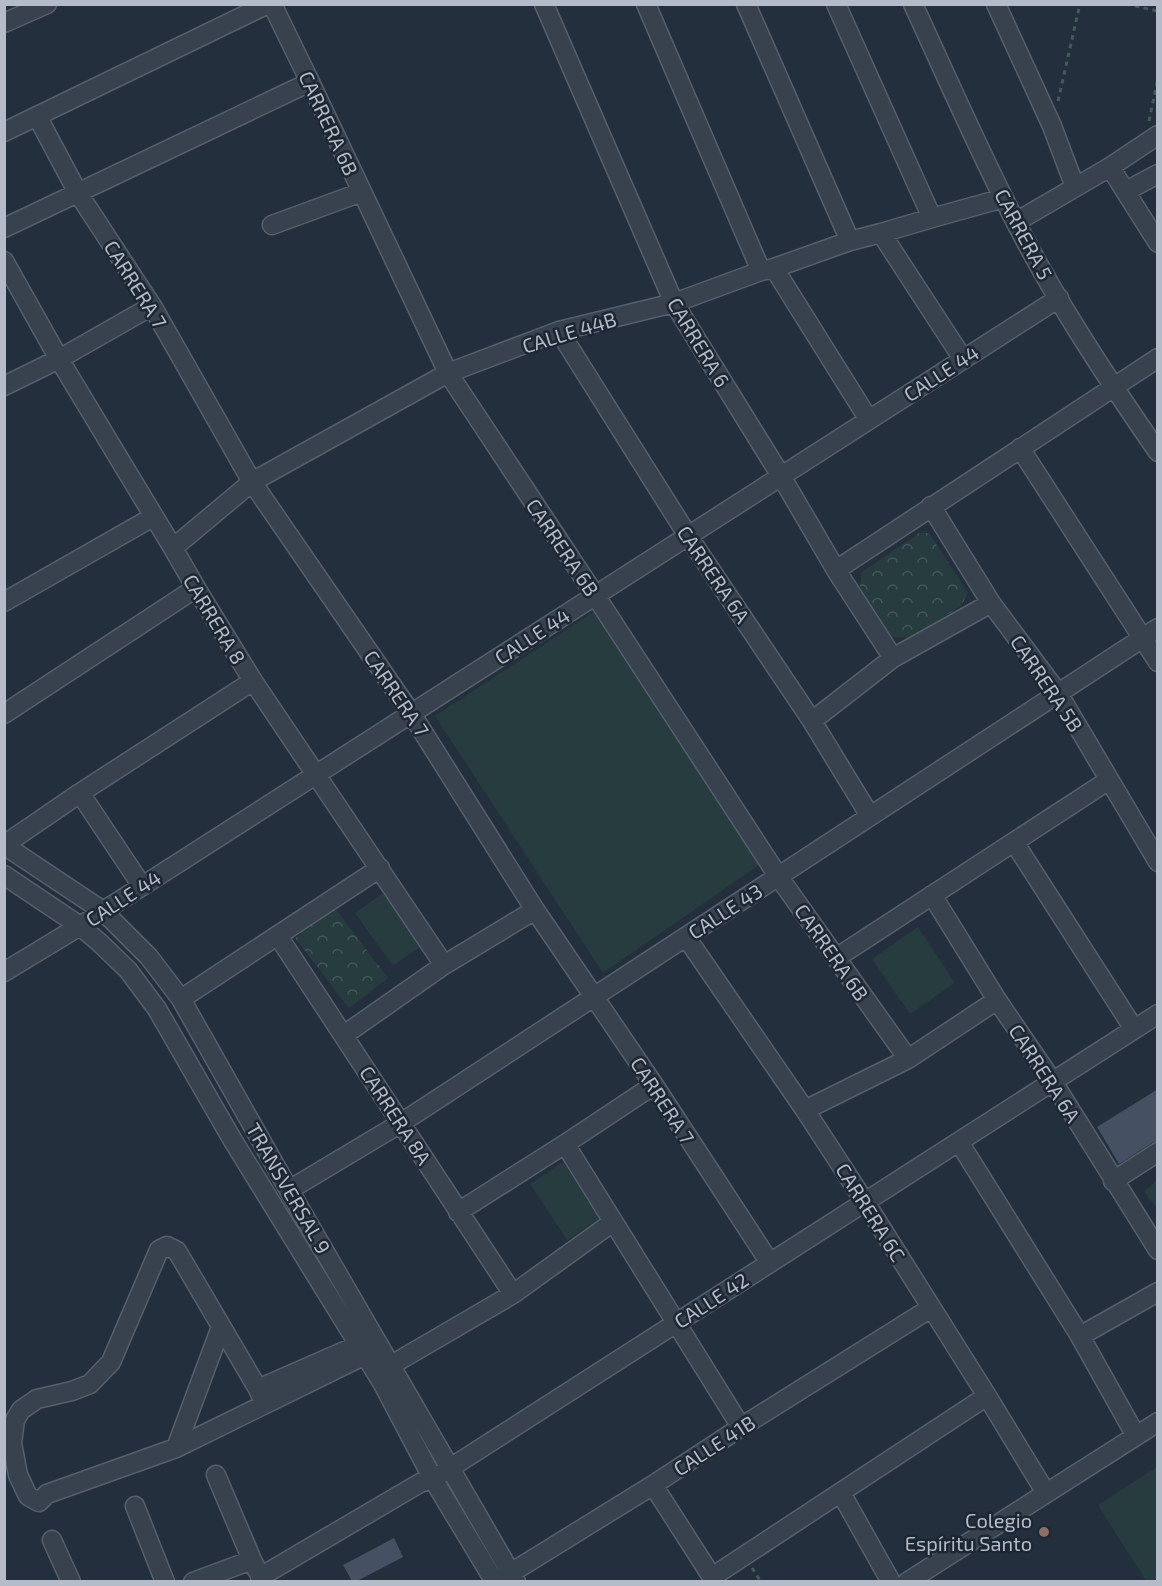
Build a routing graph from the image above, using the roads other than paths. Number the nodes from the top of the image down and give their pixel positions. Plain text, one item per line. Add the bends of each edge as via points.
1 (47, 4) edge
2 (270, 4) edge
3 (544, 4) edge
4 (646, 4) edge
5 (746, 4) edge
6 (836, 4) edge
7 (913, 4) edge
8 (996, 4) edge
9 (4, 23) edge
10 (310, 82) junction
11 (37, 116) junction
12 (4, 132) edge
13 (1151, 139) edge
14 (1110, 167) junction
15 (1158, 174) edge
16 (1075, 187) junction
17 (1126, 191) junction
18 (362, 192) junction
19 (78, 193) junction
20 (1004, 198) junction
21 (932, 218) junction
22 (1016, 222) junction
23 (272, 225) dead end
24 (4, 228) edge
25 (881, 233) junction
26 (850, 241) junction
27 (1158, 243) edge
28 (4, 261) edge
29 (767, 270) junction
30 (1059, 298) junction
31 (674, 303) junction
32 (152, 306) junction
33 (559, 332) junction
34 (1158, 358) edge
35 (59, 359) junction
36 (963, 359) junction
37 (448, 373) junction
38 (4, 386) edge
39 (1113, 387) junction
40 (869, 420) junction
41 (1020, 448) junction
42 (1158, 452) edge
43 (781, 476) junction
44 (252, 482) junction
45 (932, 506) junction
46 (153, 517) junction
47 (688, 536) junction
48 (173, 548) junction
49 (836, 570) junction
50 (196, 588) junction
51 (595, 595) junction
52 (4, 602) edge
53 (991, 603) junction
54 (1150, 633) edge
55 (893, 658) junction
56 (1158, 662) edge
57 (253, 681) junction
58 (1058, 693) junction
59 (411, 713) junction
60 (4, 714) edge
61 (812, 721) junction
62 (316, 774) junction
63 (1109, 780) junction
64 (80, 793) junction
65 (870, 816) junction
66 (1014, 842) junction
67 (4, 845) edge
68 (1158, 862) edge
69 (380, 868) junction
70 (4, 875) edge
71 (778, 876) junction
72 (142, 886) junction
73 (932, 896) junction
74 (535, 910) junction
75 (103, 911) junction
76 (80, 926) junction
77 (278, 936) junction
78 (686, 937) junction
79 (836, 958) junction
80 (444, 965) junction
81 (4, 972) edge
82 (594, 997) junction
83 (181, 999) junction
84 (998, 1000) junction
85 (1158, 1014) edge
86 (1134, 1029) junction
87 (344, 1035) junction
88 (908, 1059) junction
89 (1053, 1082) junction
90 (654, 1085) junction
91 (805, 1110) junction
92 (402, 1123) junction
93 (959, 1142) junction
94 (565, 1144) junction
95 (1158, 1152) edge
96 (1113, 1181) junction
97 (289, 1190) junction
98 (865, 1202) junction
99 (458, 1212) junction
100 (613, 1222) junction
101 (1158, 1250) edge
102 (770, 1263) junction
103 (1158, 1292) edge
104 (513, 1294) junction
105 (931, 1308) junction
106 (676, 1323) junction
107 (221, 1327) junction
108 (1080, 1336) junction
109 (369, 1344) junction
110 (384, 1369) junction
111 (262, 1396) junction
112 (987, 1396) junction
113 (1158, 1422) edge
114 (741, 1427) junction
115 (1136, 1436) junction
116 (176, 1448) junction
117 (451, 1467) junction
118 (216, 1475) dead end
119 (433, 1479) junction
120 (653, 1485) junction
121 (841, 1493) junction
122 (1046, 1493) junction
123 (135, 1506) dead end
124 (52, 1540) dead end
125 (258, 1573) edge
126 (505, 1579) edge
127 (71, 1581) edge
128 (165, 1581) edge
129 (193, 1581) edge
130 (891, 1581) edge
131 (907, 1581) edge

1 - 9 street
2 - 10 street, CARRERA 6B
2 - 11 street
3 - 31 street, CARRERA 6
4 - 29 street
5 - 26 street
6 - 21 street
7 - 20 street, CARRERA 5
8 - 16 street via 1052,126
10 - 18 street, CARRERA 6B
10 - 19 street
11 - 12 street
11 - 19 street, CARRERA 7
13 - 14 street
14 - 16 street
14 - 17 street
15 - 17 street
16 - 22 street
17 - 27 street
18 - 23 street
18 - 37 street, CARRERA 6B
19 - 24 street
19 - 32 street, CARRERA 7
20 - 21 street, CALLE 44B
20 - 22 street, CARRERA 5
21 - 25 street, CALLE 44B
22 - 30 street, CARRERA 5
25 - 26 street, CALLE 44B
25 - 36 street
26 - 29 street, CALLE 44B
28 - 35 street, CARRERA 8
29 - 31 street, CALLE 44B
29 - 40 street
30 - 36 street, CALLE 44
30 - 39 street, CARRERA 5
31 - 33 street, CALLE 44B
31 - 43 street, CARRERA 6
32 - 35 street
32 - 44 street, CARRERA 7
33 - 37 street, CALLE 44B
33 - 47 street, CARRERA 6A
34 - 39 street
35 - 38 street
35 - 46 street, CARRERA 8
36 - 40 street, CALLE 44
37 - 44 street, CALLE 44B
37 - 51 street, CARRERA 6B
39 - 41 street
39 - 42 street, CARRERA 5
40 - 43 street, CALLE 44
41 - 45 street
41 - 54 street
43 - 47 street, CALLE 44
43 - 49 street, CARRERA 6
44 - 48 street, CALLE 44B
44 - 59 street, CARRERA 7
45 - 49 street
45 - 53 street, CARRERA 5B
46 - 48 street, CARRERA 8
46 - 52 street
47 - 51 street, CALLE 44
47 - 61 street, CARRERA 6A
48 - 50 street, CARRERA 8
49 - 55 street, CARRERA 6
50 - 57 street, CARRERA 8
50 - 60 street
51 - 59 street, CALLE 44
51 - 71 street, CARRERA 6B
53 - 55 street
53 - 58 street, CARRERA 5B
54 - 56 street
54 - 58 street, CALLE 43
55 - 61 street
57 - 62 street, CARRERA 8
57 - 64 street
58 - 63 street, CARRERA 5B
58 - 65 street, CALLE 43
59 - 62 street, CALLE 44
59 - 74 street, CARRERA 7
61 - 65 street, CARRERA 6A
62 - 69 street, CARRERA 8
62 - 72 street, CALLE 44
63 - 66 street
63 - 68 street, CARRERA 5B
64 - 67 street
64 - 72 street
65 - 71 street, CALLE 43
66 - 73 street
66 - 86 street
67 - 75 street, TRANSVERSAL 9
69 - 77 street
69 - 80 street, CARRERA 8
70 - 76 street, TRANSVERSAL 9
71 - 78 street, CALLE 43
71 - 79 street, CARRERA 6B
72 - 75 street, CALLE 44
73 - 79 street
73 - 84 street, CARRERA 6A
74 - 80 street
74 - 82 street, CARRERA 7
75 - 76 street, CALLE 44
75 - 83 street, TRANSVERSAL 9 via 149,957
76 - 81 street, CALLE 44
76 - 109 street, TRANSVERSAL 9 via 128,970 157,1009 238,1149
77 - 83 street
77 - 87 street, CARRERA 8A
78 - 82 street, CALLE 43
78 - 91 street, CARRERA 6C
79 - 88 street, CARRERA 6B
80 - 87 street
82 - 90 street, CARRERA 7
82 - 92 street, CALLE 43
83 - 97 street, TRANSVERSAL 9
84 - 88 street
84 - 89 street, CARRERA 6A
85 - 86 street, CALLE 42
86 - 89 street, CALLE 42
87 - 92 street, CARRERA 8A
88 - 91 street
89 - 93 street, CALLE 42
89 - 96 street, CARRERA 6A
90 - 94 street
90 - 102 street, CARRERA 7
91 - 98 street, CARRERA 6C
92 - 97 street, CALLE 43
92 - 99 street, CARRERA 8A
93 - 98 street, CALLE 42
93 - 108 street
94 - 99 street
94 - 100 street
95 - 96 street
96 - 101 street, CARRERA 6A
97 - 109 street, TRANSVERSAL 9
98 - 102 street, CALLE 42
98 - 105 street, CARRERA 6C
99 - 104 street, CARRERA 8A
100 - 104 street
100 - 106 street
102 - 106 street, CALLE 42
103 - 108 street
104 - 110 street
105 - 112 street, CARRERA 6C
105 - 114 street, CALLE 41B
106 - 114 street
106 - 117 street, CALLE 42
107 - 111 street
107 - 116 street
107 - 116 street via 177,1251 167,1246 159,1250 111,1362 90,1384 37,1400 21,1410 15,1420 12,1443 18,1475 28,1496 39,1502 47,1494
108 - 115 street
109 - 110 street, TRANSVERSAL 9
109 - 111 street via 349,1349 319,1370
110 - 117 street, TRANSVERSAL 9
110 - 119 street, TRANSVERSAL 9
111 - 116 street
112 - 121 street
112 - 122 street, CARRERA 6C
113 - 115 street
114 - 120 street, CALLE 41B
115 - 122 street
117 - 119 street, CALLE 42
117 - 126 street, TRANSVERSAL 9
118 - 125 street
119 - 125 street, CALLE 42
119 - 126 street, TRANSVERSAL 9
120 - 121 street via 712,1577
120 - 126 street, CALLE 41B
121 - 130 street
122 - 131 street
123 - 128 street
124 - 127 street
125 - 129 street, CALLE 42

